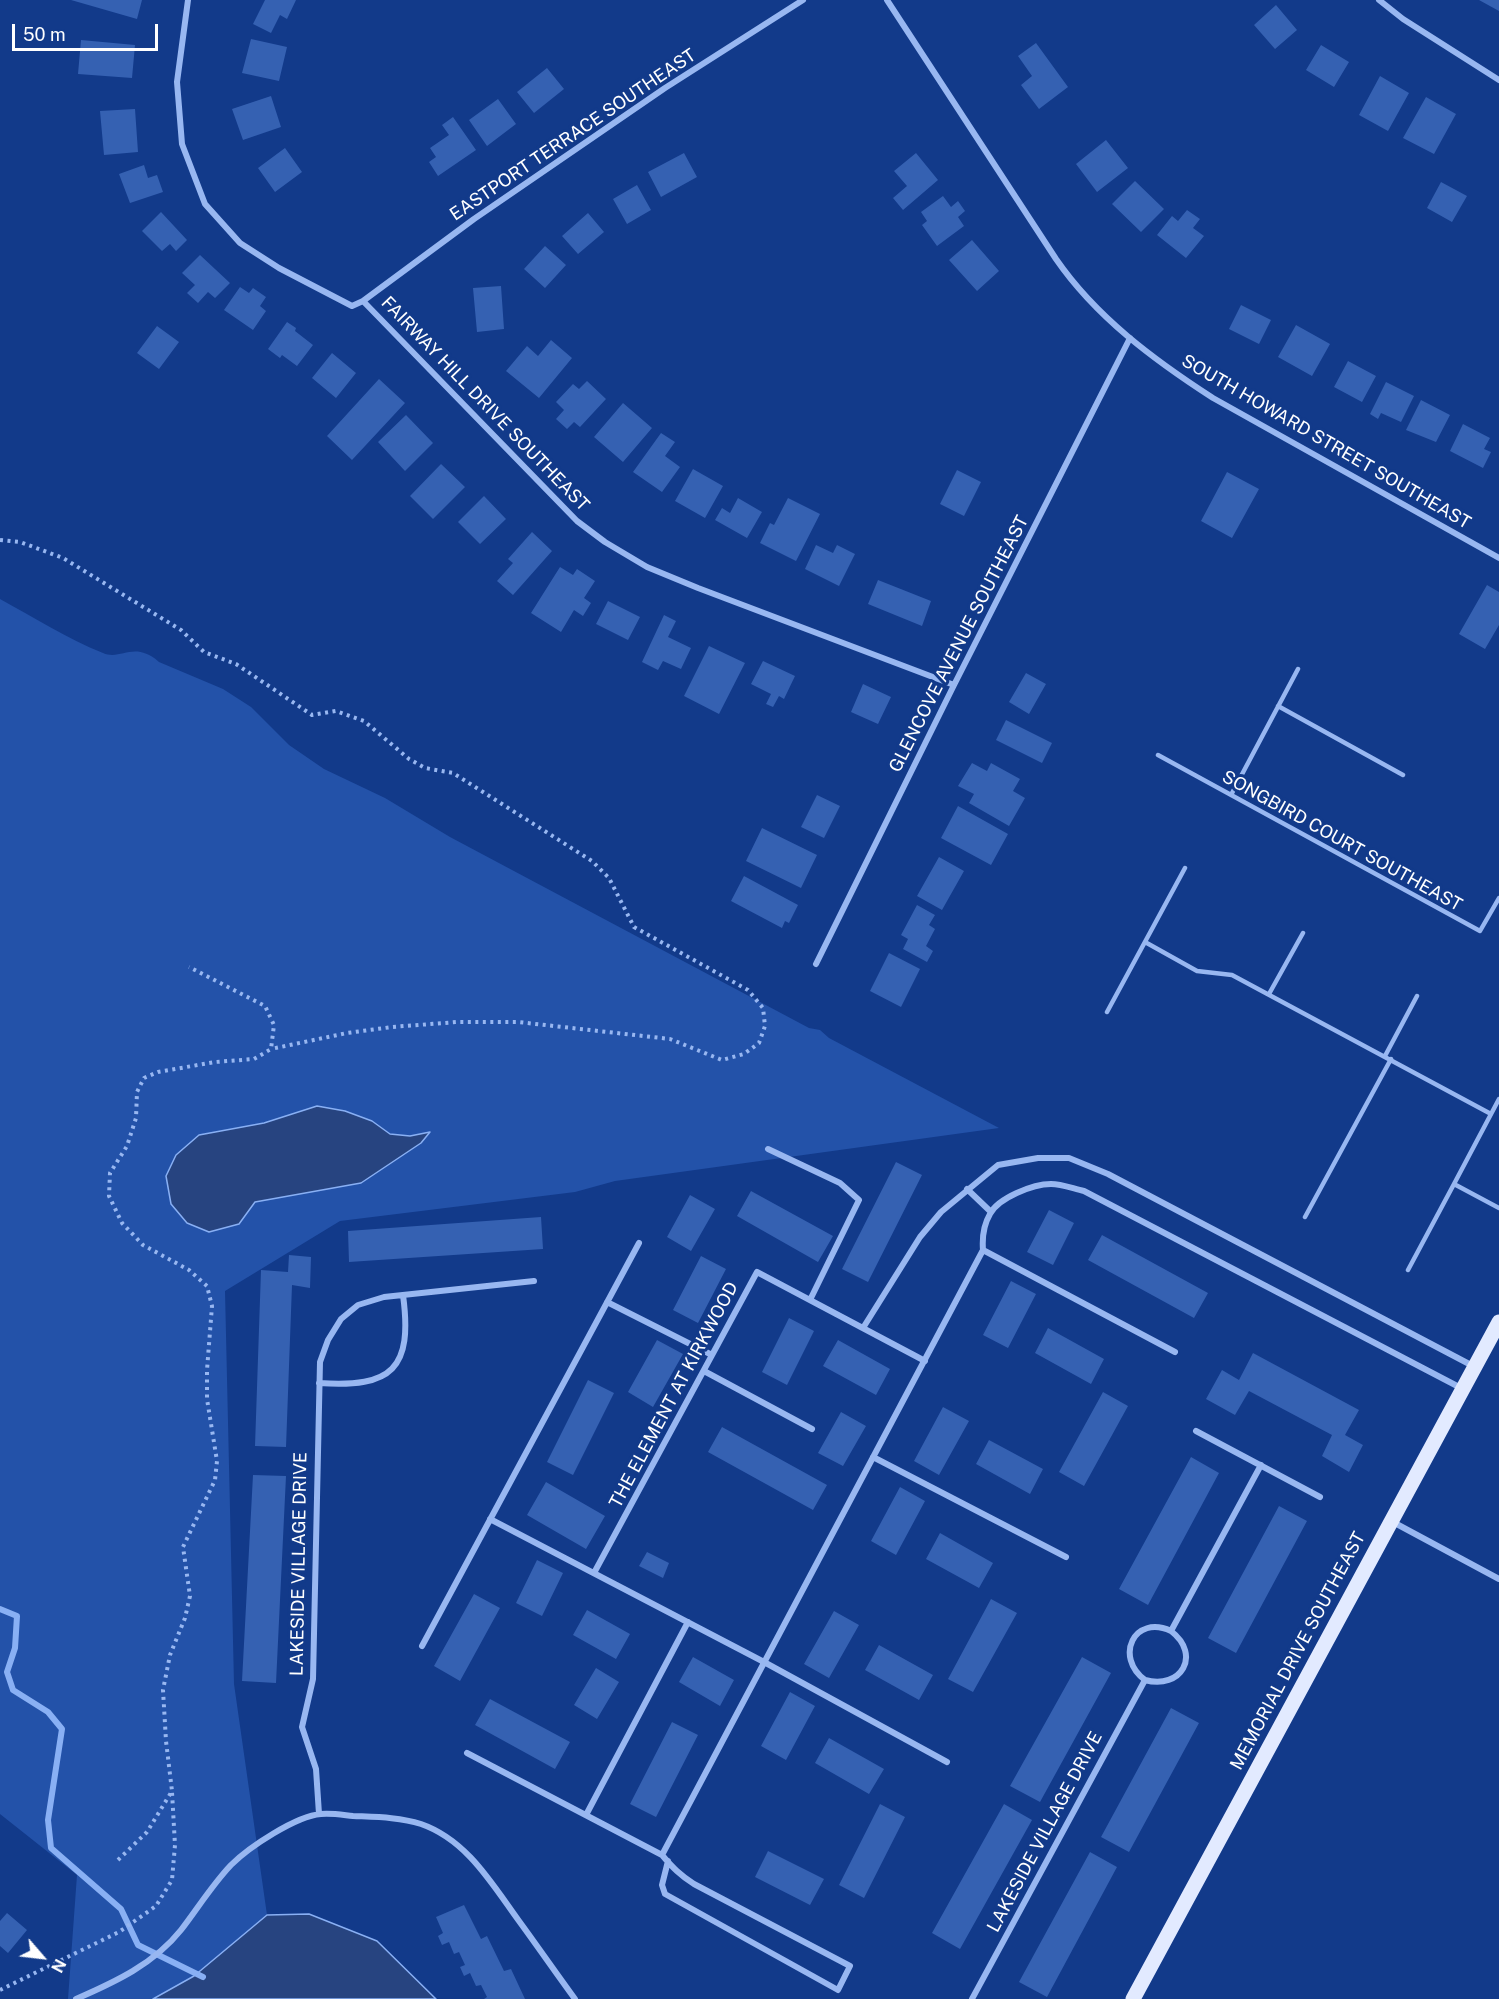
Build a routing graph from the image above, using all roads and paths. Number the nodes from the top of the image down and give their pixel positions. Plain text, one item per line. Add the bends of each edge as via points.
1 (188, 0) edge
2 (803, 0) edge
3 (887, 0) edge
4 (1379, 0) edge
5 (1499, 80) edge
6 (363, 301) junction
7 (1130, 338) junction
8 (0, 540) edge
9 (1499, 558) edge
10 (1298, 669) dead end
11 (954, 685) junction
12 (1278, 706) junction
13 (1158, 755) dead end
14 (1403, 775) dead end
15 (1231, 795) junction
16 (1185, 868) dead end
17 (1499, 898) edge
18 (1303, 933) dead end
19 (1145, 942) junction
20 (816, 964) dead end
21 (189, 967) dead end
22 (1269, 994) junction
23 (1416, 996) dead end
24 (1107, 1012) dead end
25 (271, 1049) junction
26 (1385, 1056) junction
27 (1390, 1059) junction
28 (1499, 1099) edge
29 (1491, 1114) junction
30 (768, 1149) dead end
31 (1454, 1184) junction
32 (967, 1189) junction
33 (1499, 1208) edge
34 (991, 1212) junction
35 (1305, 1217) dead end
36 (639, 1243) dead end
37 (983, 1250) junction
38 (1408, 1270) dead end
39 (534, 1281) dead end
40 (403, 1295) junction
41 (810, 1300) junction
42 (607, 1302) junction
43 (1499, 1322) edge
44 (863, 1328) junction
45 (1175, 1352) dead end
46 (712, 1356) junction
47 (925, 1361) junction
48 (1475, 1367) junction
49 (704, 1371) junction
50 (319, 1383) junction
51 (1463, 1389) junction
52 (812, 1429) dead end
53 (1196, 1431) dead end
54 (873, 1457) junction
55 (1261, 1465) junction
56 (1320, 1497) dead end
57 (490, 1519) junction
58 (1391, 1521) junction
59 (1066, 1557) dead end
60 (594, 1573) junction
61 (1499, 1579) edge
62 (688, 1622) junction
63 (1171, 1631) junction
64 (422, 1646) dead end
65 (764, 1662) junction
66 (1145, 1680) junction
67 (467, 1753) dead end
68 (947, 1762) dead end
69 (172, 1791) junction
70 (320, 1814) junction
71 (586, 1815) junction
72 (662, 1855) junction
73 (118, 1860) dead end
74 (668, 1861) junction
75 (0, 1990) edge
76 (76, 1999) edge
77 (575, 1999) edge
78 (972, 1999) edge
79 (1133, 1999) edge

1 - 6 street, FAIRWAY HILL DRIVE SOUTHEAST via 177,82 182,144 205,204 240,243 279,268 352,306
2 - 6 street, EASTPORT TERRACE SOUTHEAST via 656,94
3 - 7 street, SOUTH HOWARD STREET SOUTHEAST via 1070,279
4 - 5 street
6 - 11 street, FAIRWAY HILL DRIVE SOUTHEAST via 577,521 605,542 647,567 698,588
7 - 9 street, SOUTH HOWARD STREET SOUTHEAST via 1213,398
7 - 11 street, GLENCOVE AVENUE SOUTHEAST
8 - 25 path via 21,542 63,558 181,630 204,652 236,664 312,715 336,711 364,721 409,759 425,768 453,773 592,861 609,878 634,927 748,990 763,1008 765,1026 759,1043 744,1054 722,1060 670,1039 518,1022 392,1027
10 - 12 lane
11 - 20 street, GLENCOVE AVENUE SOUTHEAST
12 - 14 lane
12 - 15 lane
13 - 15 lane, SONGBIRD COURT SOUTHEAST
15 - 17 lane, SONGBIRD COURT SOUTHEAST via 1480,931
16 - 19 lane
18 - 22 lane
19 - 22 lane via 1197,971 1232,975
19 - 24 lane
21 - 25 path via 265,1006 274,1025
22 - 26 lane
23 - 26 lane
25 - 69 path via 254,1059 215,1062 144,1078 137,1092 127,1146 110,1173 109,1196 122,1223 143,1245 189,1270 207,1286 212,1306 207,1399 217,1461 215,1480 183,1547 190,1596 163,1690
26 - 27 lane
27 - 29 lane
27 - 35 lane
28 - 29 lane
29 - 31 lane
30 - 41 street via 840,1183 859,1200
31 - 33 lane
31 - 38 lane
32 - 34 street
32 - 44 street via 920,1237
32 - 48 street via 998,1165 1038,1158 1069,1158 1108,1174
34 - 37 street via 982,1235
34 - 51 street via 1031,1187 1052,1184 1084,1191
36 - 42 street
37 - 45 street
37 - 47 street
39 - 40 street, LAKESIDE VILLAGE DRIVE
40 - 50 street, LAKESIDE VILLAGE DRIVE via 358,1305 341,1319 320,1362
40 - 50 street via 407,1324 404,1350 391,1371 369,1383
41 - 44 street, THE ELEMENT AT KIRKWOOD
41 - 46 street, THE ELEMENT AT KIRKWOOD via 757,1272
42 - 46 street
42 - 57 street
43 - 48 main road, MEMORIAL DRIVE SOUTHEAST
44 - 47 street, THE ELEMENT AT KIRKWOOD
46 - 49 street, THE ELEMENT AT KIRKWOOD
47 - 54 street
48 - 51 main road, MEMORIAL DRIVE SOUTHEAST
49 - 52 street
49 - 60 street, THE ELEMENT AT KIRKWOOD
50 - 70 street, LAKESIDE VILLAGE DRIVE via 313,1679 302,1726 316,1769
51 - 58 main road, MEMORIAL DRIVE SOUTHEAST
53 - 55 street
54 - 59 street
54 - 65 street
55 - 56 street
55 - 63 street
57 - 60 street
57 - 64 street
58 - 61 street
58 - 79 main road, MEMORIAL DRIVE SOUTHEAST
60 - 62 street
62 - 65 street
62 - 71 street
63 - 66 street via 1185,1647 1184,1668 1166,1683
63 - 66 street via 1151,1626 1130,1644 1131,1665
65 - 68 street
65 - 72 street
66 - 78 street, LAKESIDE VILLAGE DRIVE
67 - 71 street
69 - 73 path via 147,1832
69 - 75 path via 172,1880 156,1906 119,1932
70 - 76 street via 286,1826 257,1844 233,1863 157,1954 135,1971
70 - 77 street via 386,1817 420,1824 444,1835 487,1876
71 - 72 street
72 - 74 street
74 - 74 street via 694,1884 850,1966 838,1990 664,1894 662,1885

